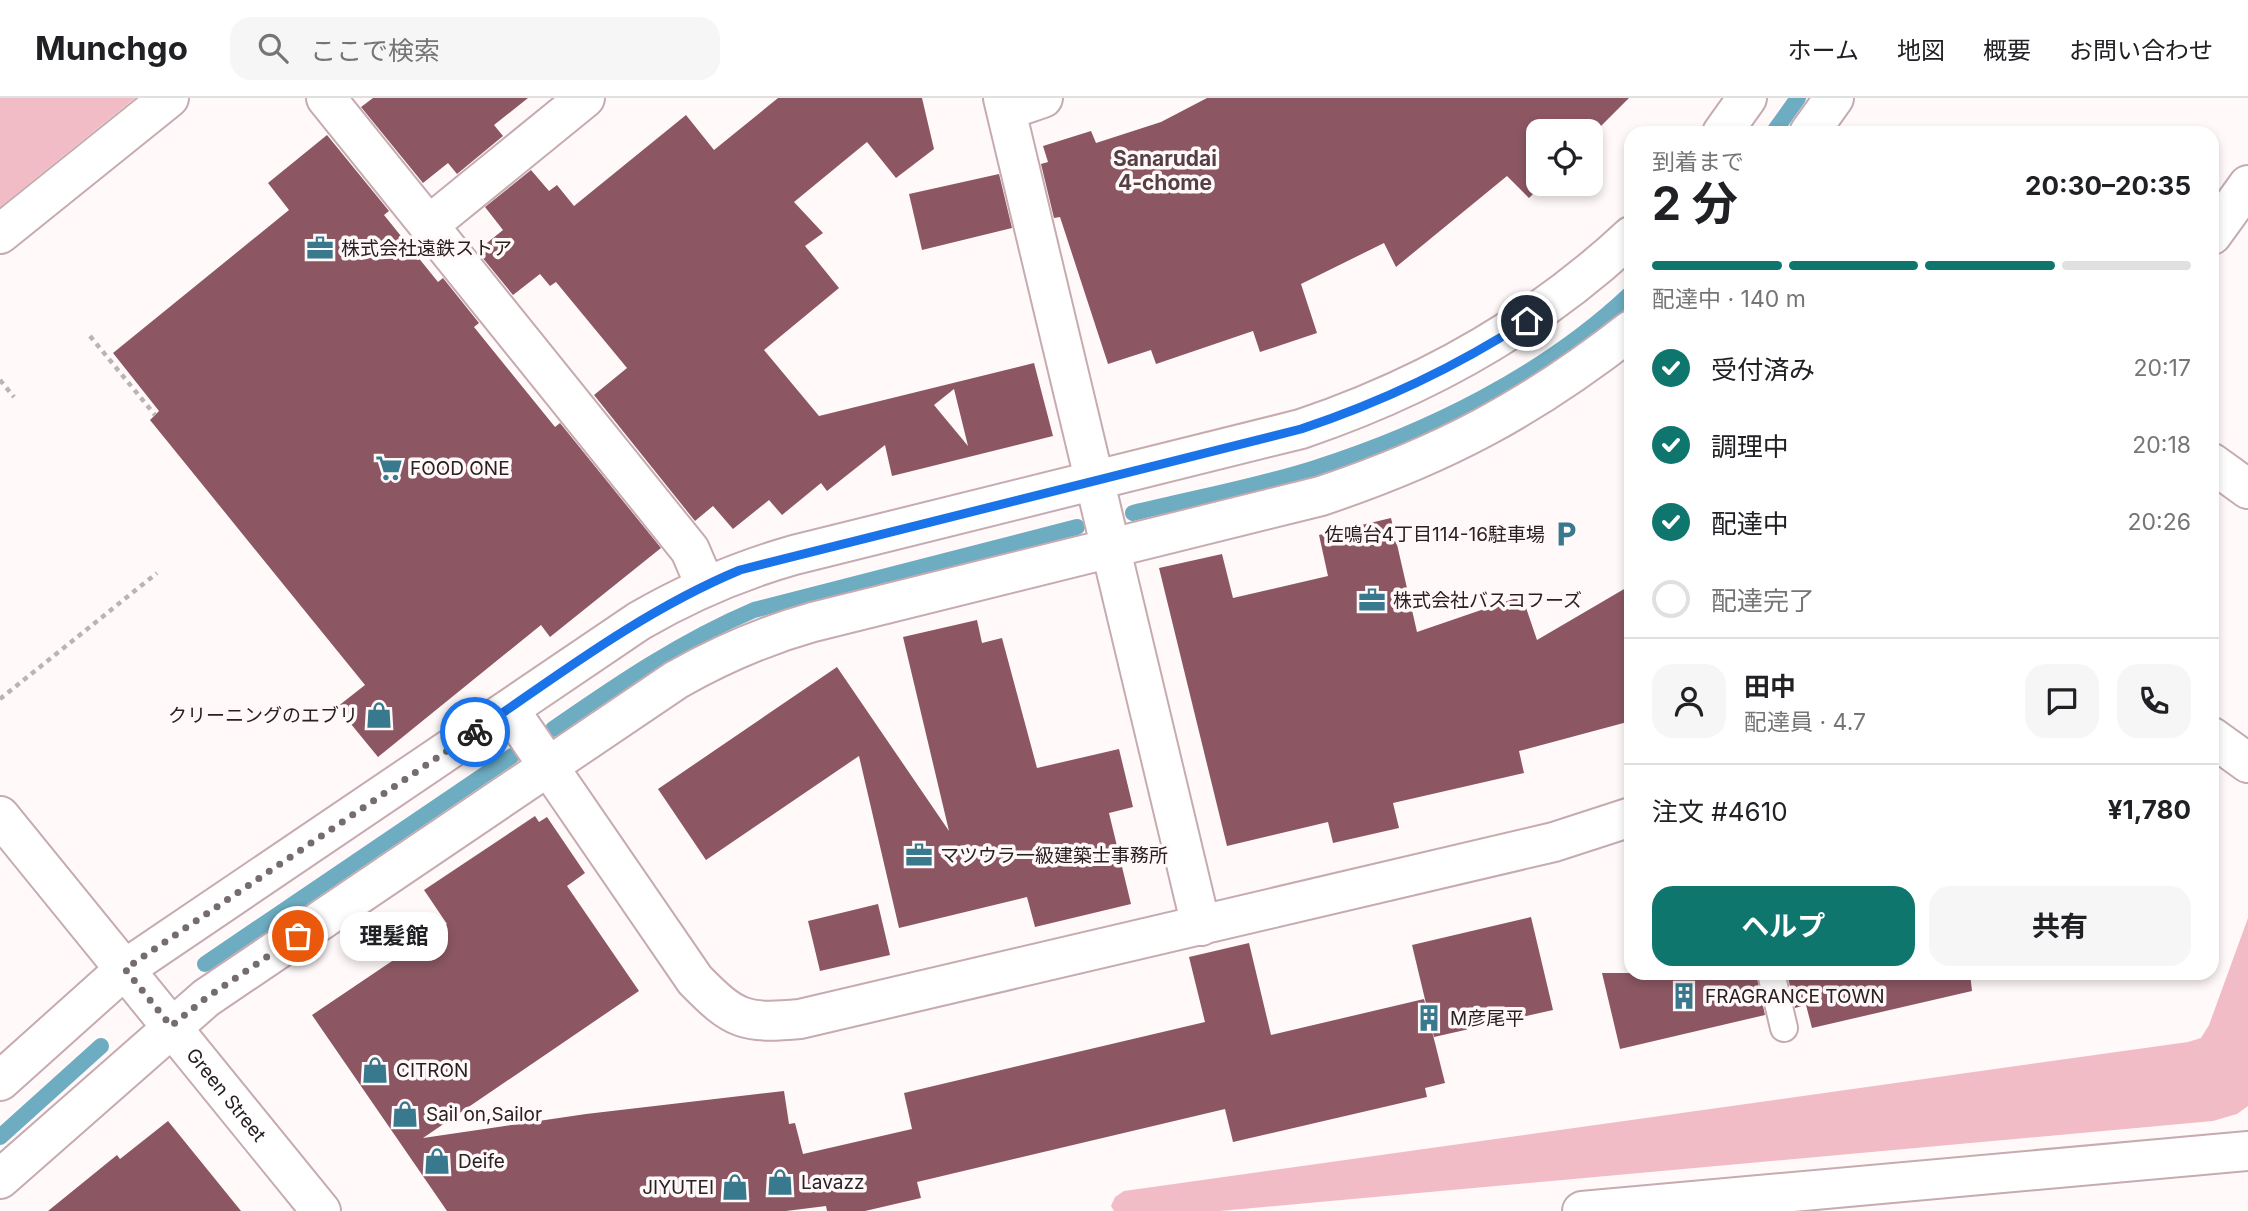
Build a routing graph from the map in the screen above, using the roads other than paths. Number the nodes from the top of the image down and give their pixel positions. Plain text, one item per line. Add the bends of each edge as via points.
1 (169, 98) edge
2 (326, 98) edge
3 (585, 98) edge
4 (1747, 98) edge
5 (1834, 98) edge
6 (1018, 102) edge
7 (1726, 126) edge
8 (1814, 126) edge
9 (2248, 185) edge
10 (429, 225) junction
11 (2219, 225) edge
12 (0, 234) edge
13 (1624, 242) edge
14 (1624, 335) edge
15 (2219, 468) edge
16 (1096, 481) junction
17 (2248, 489) edge
18 (1112, 548) junction
19 (705, 585) junction
20 (509, 709) junction
21 (2219, 742) edge
22 (2248, 763) edge
23 (549, 766) junction
24 (0, 816) edge
25 (1624, 819) edge
26 (1201, 926) junction
27 (125, 969) junction
28 (1773, 980) edge
29 (171, 1026) junction
30 (1784, 1028) dead end
31 (0, 1081) edge
32 (2248, 1151) edge
33 (0, 1179) edge
34 (1859, 1199) edge
35 (321, 1211) edge
36 (1582, 1211) edge

1 - 12 street
2 - 10 street
3 - 10 street
4 - 7 street
5 - 8 street
6 - 16 street
9 - 11 street
10 - 19 street via 690,550
13 - 16 street via 1546,308 1428,379 1301,429
14 - 18 street via 1525,405 1460,442 1392,472 1321,496
15 - 17 street
16 - 18 street
16 - 19 street via 794,555
18 - 23 street via 764,636 676,680
18 - 26 street
19 - 20 street via 639,621
20 - 23 street
20 - 27 street
21 - 22 street
23 - 26 street via 695,981 723,1009 760,1023 800,1019
23 - 29 street
24 - 27 street, Green Street
25 - 26 street via 1554,842
27 - 29 street, Green Street
27 - 31 street
28 - 30 lane
29 - 33 street
29 - 35 street, Green Street
32 - 34 street
34 - 36 street

